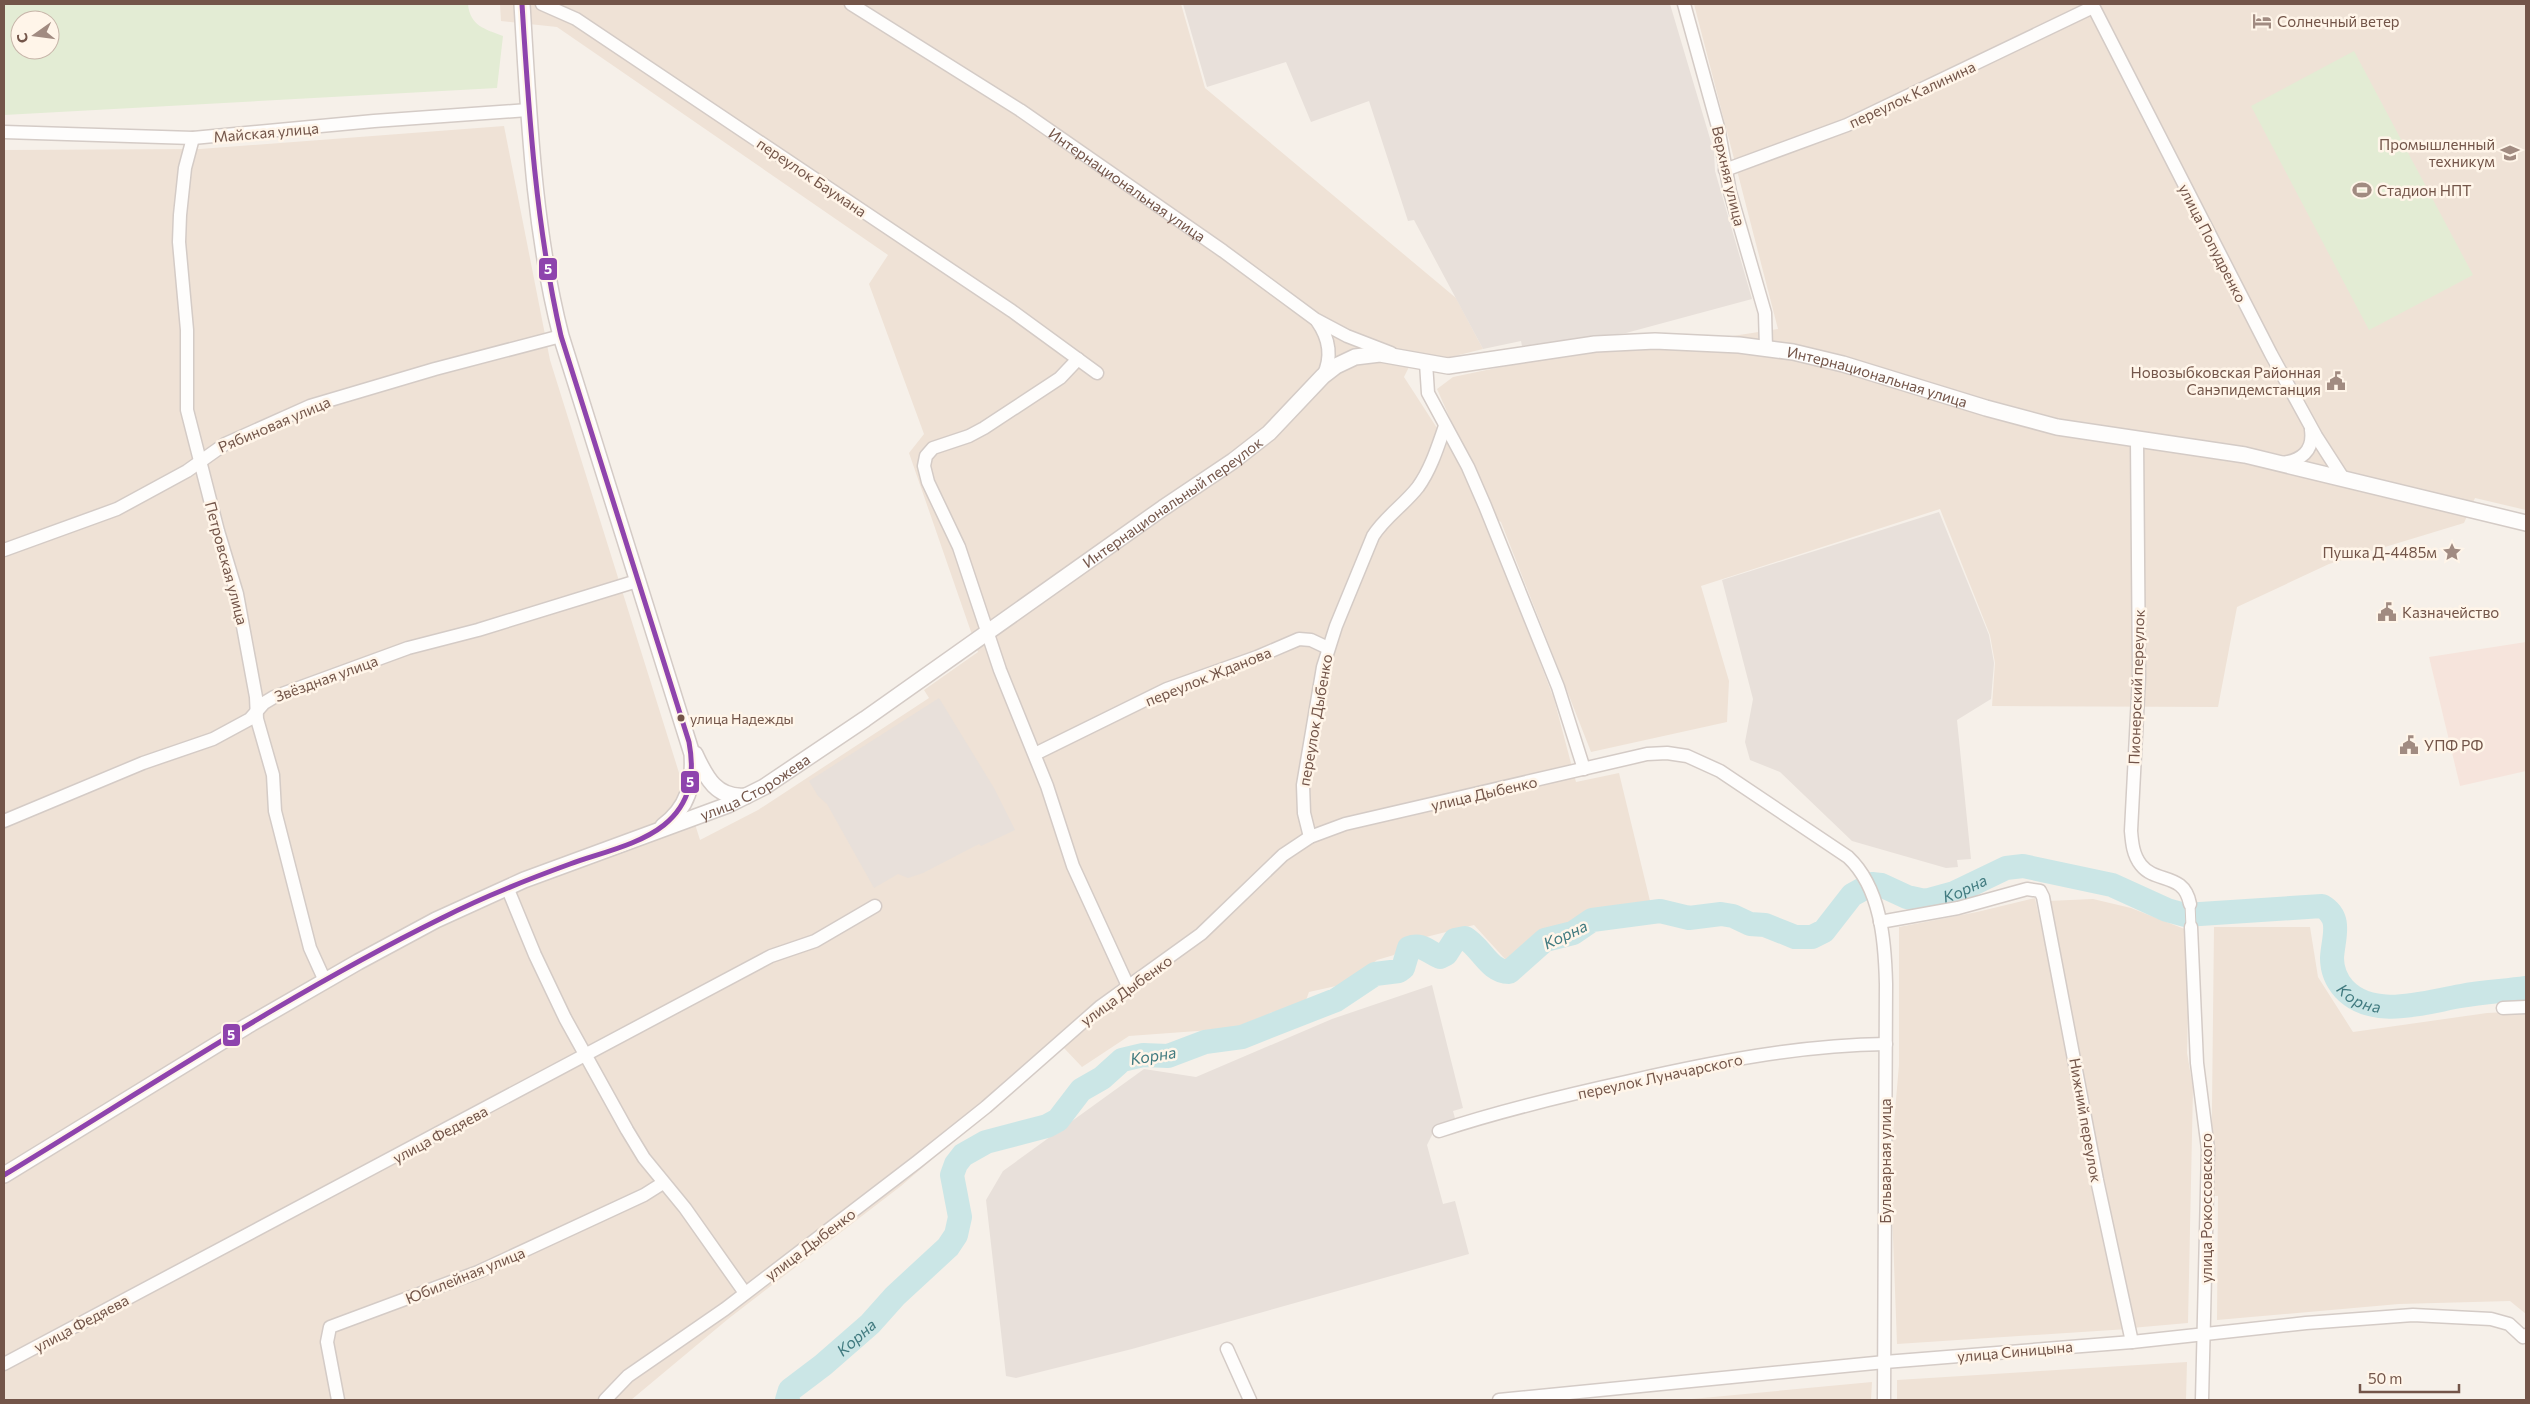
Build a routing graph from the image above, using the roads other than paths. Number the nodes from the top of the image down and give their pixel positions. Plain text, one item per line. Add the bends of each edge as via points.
1 (522, 4) edge
2 (542, 4) edge
3 (850, 4) edge
4 (1684, 4) edge
5 (2093, 6) edge
6 (528, 110) junction
7 (4, 132) edge
8 (193, 138) junction
9 (1725, 170) junction
10 (1315, 319) junction
11 (561, 336) junction
12 (1766, 348) junction
13 (1078, 358) junction
14 (1406, 358) junction
15 (1348, 360) joint
16 (1426, 364) junction
17 (1097, 373) dead end
18 (1324, 376) junction
19 (2308, 420) junction
20 (1445, 426) junction
21 (2137, 440) junction
22 (200, 462) junction
23 (2280, 463) junction
24 (2343, 478) junction
25 (2526, 523) edge
26 (4, 550) edge
27 (637, 581) junction
28 (987, 634) junction
29 (1328, 648) junction
30 (256, 713) junction
31 (690, 742) junction
32 (1035, 754) junction
33 (1584, 769) junction
34 (750, 795) junction
35 (4, 821) edge
36 (654, 833) junction
37 (1310, 837) junction
38 (1861, 873) joint
39 (508, 887) junction
40 (2190, 904) joint
41 (876, 906) dead end
42 (1880, 922) junction
43 (2191, 924) joint
44 (325, 981) junction
45 (1128, 986) junction
46 (2526, 1007) edge
47 (2503, 1008) dead end
48 (1886, 1044) junction
49 (587, 1056) junction
50 (1439, 1131) dead end
51 (4, 1175) edge
52 (664, 1183) junction
53 (745, 1293) junction
54 (2204, 1335) junction
55 (2525, 1339) edge
56 (2132, 1342) junction
57 (1227, 1349) dead end
58 (1885, 1362) junction
59 (4, 1364) edge
60 (338, 1400) edge
61 (605, 1400) edge
62 (1250, 1400) edge
63 (1499, 1400) edge
64 (1884, 1400) edge
65 (2202, 1400) edge

1 - 6 street
2 - 13 street, переулок Баумана via 576,19
3 - 10 street, Интернациональная улица via 1020,110 1201,235
4 - 9 street, Верхняя улица via 1718,127
5 - 9 street, переулок Калинина via 1847,125
5 - 19 street, улица Попудренко via 2229,274
6 - 8 street, Майская улица
6 - 11 street via 544,259
7 - 8 street, Майская улица
8 - 22 street, Петровская улица via 182,194 179,242 186,311 187,410
9 - 12 street, Верхняя улица via 1765,313
10 - 14 street, Интернациональная улица via 1347,336
10 - 18 street via 1325,334 1330,354
11 - 22 street, Рябиновая улица via 317,404 225,444
11 - 27 street
12 - 16 street, Интернациональная улица via 1699,342 1626,342 1579,345 1461,365
12 - 21 street, Интернациональная улица via 1844,364 2057,427
13 - 17 street, переулок Баумана
13 - 28 street via 1060,378 984,428 938,446 926,456 926,473 951,528
14 - 15 street, Интернациональная улица via 1380,354
14 - 16 street, Интернациональная улица
15 - 18 street, Интернациональный переулок
16 - 20 street via 1428,393
18 - 28 street, Интернациональный переулок via 1254,446 1099,552
19 - 23 street via 2312,440 2308,452 2298,459
19 - 24 street, улица Попудренко
20 - 29 street, переулок Дыбенко via 1423,479 1373,536
20 - 33 street via 1468,466 1522,597 1567,711
21 - 23 street, Интернациональная улица via 2218,450
21 - 40 street, Пионерский переулок via 2139,677 2131,832 2140,865 2180,885
22 - 26 street, Рябиновая улица via 117,509
22 - 30 street, Петровская улица via 238,594
23 - 24 street, Интернациональная улица
24 - 25 street, Интернациональная улица
27 - 30 street, Звёздная улица via 388,655 274,697
27 - 31 street
28 - 32 street
28 - 34 street, улица Сторожева
29 - 32 street, переулок Жданова via 1311,640 1299,639 1167,689
29 - 37 street, переулок Дыбенко via 1303,785 1304,813
30 - 35 street, Звёздная улица via 245,723 213,739 143,763
30 - 44 street, Петровская улица via 273,774 274,805 282,838 312,954
31 - 34 street via 712,785 733,796
31 - 36 street via 693,765 690,790 678,814
32 - 45 street via 1073,866
33 - 37 street, улица Дыбенко via 1345,824
33 - 38 street, улица Дыбенко via 1646,754 1687,756 1720,771 1848,857
34 - 36 street, улица Сторожева
36 - 39 street, улица Сторожева
37 - 45 street, улица Дыбенко via 1261,874 1201,934
38 - 42 street, Бульварная улица
39 - 44 street, улица Сторожева via 436,920
39 - 49 street via 535,955
40 - 43 street
41 - 49 street, улица Федяева via 815,941 771,956
42 - 48 street, Бульварная улица via 1886,962
42 - 56 street, Нижний переулок via 1958,908 2027,889 2040,891 2096,1180
43 - 54 street, улица Рокоссовского via 2197,1063 2208,1149
44 - 51 street, улица Сторожева
45 - 53 street, улица Дыбенко via 986,1107
46 - 47 street
48 - 50 street, переулок Луначарского via 1817,1048 1665,1073 1504,1111
48 - 58 street, Бульварная улица
49 - 52 street via 632,1137
49 - 59 street, улица Федяева
52 - 53 street
52 - 60 street, Юбилейная улица via 488,1268 330,1327 327,1342
53 - 61 street, улица Дыбенко via 639,1368
54 - 55 street, улица Синицына via 2413,1315 2491,1319 2509,1324
54 - 56 street, улица Синицына
54 - 65 street, улица Рокоссовского
56 - 58 street, улица Синицына
57 - 62 street
58 - 63 street, улица Синицына
58 - 64 street, Бульварная улица

